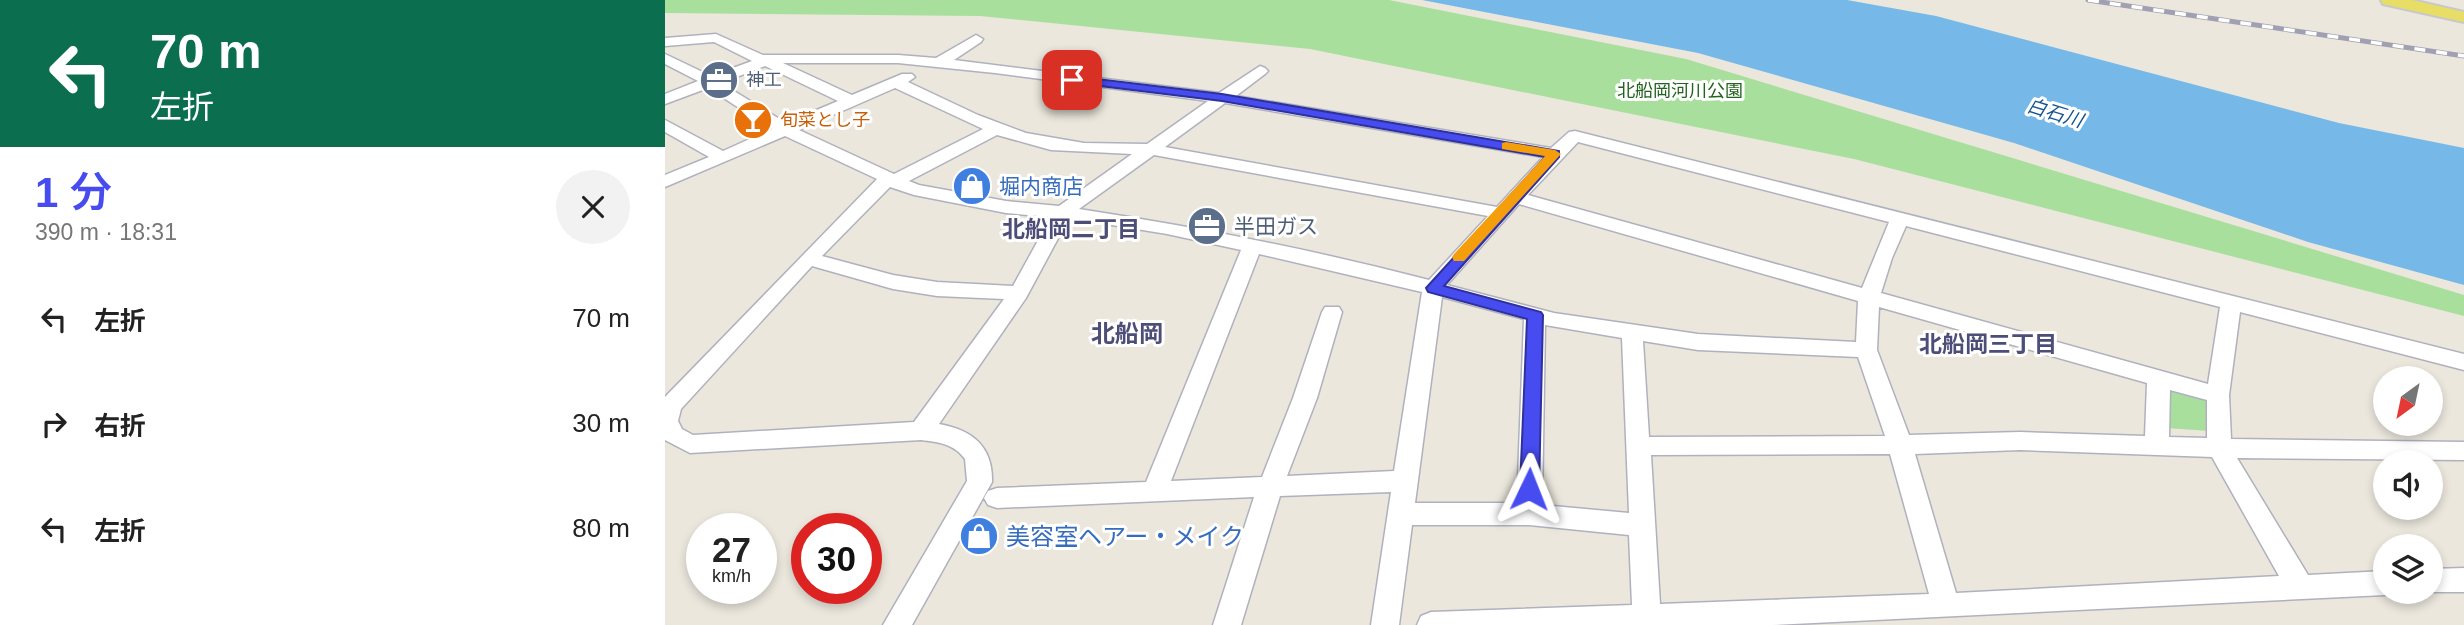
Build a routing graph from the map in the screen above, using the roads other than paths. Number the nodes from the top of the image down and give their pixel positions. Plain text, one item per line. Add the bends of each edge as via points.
1 (2389, 0) edge
2 (2464, 17) edge
3 (975, 39) dead end
4 (665, 42) edge
5 (665, 58) edge
6 (764, 60) junction
7 (942, 62) junction
8 (1260, 71) dead end
9 (708, 82) junction
10 (895, 82) junction
11 (1222, 98) junction
12 (665, 99) edge
13 (851, 101) junction
14 (666, 127) edge
15 (997, 128) junction
16 (785, 130) junction
17 (1149, 149) junction
18 (1555, 154) junction
19 (722, 157) junction
20 (890, 181) junction
21 (665, 182) edge
22 (1507, 205) junction
23 (1063, 212) junction
24 (1901, 217) junction
25 (1252, 247) junction
26 (808, 258) junction
27 (1433, 288) junction
28 (1019, 293) junction
29 (1869, 298) junction
30 (2231, 302) junction
31 (1332, 312) dead end
32 (1535, 315) junction
33 (1632, 332) junction
34 (1866, 350) junction
35 (2464, 362) edge
36 (2159, 378) junction
37 (2218, 394) junction
38 (921, 432) junction
39 (2157, 444) junction
40 (1900, 445) junction
41 (1636, 446) junction
42 (2219, 448) junction
43 (2464, 451) edge
44 (1406, 481) junction
45 (1270, 487) junction
46 (1154, 492) junction
47 (997, 498) dead end
48 (1401, 514) junction
49 (1529, 514) junction
50 (1641, 525) junction
51 (2464, 580) edge
52 (2443, 581) edge
53 (2373, 584) edge
54 (2300, 587) junction
55 (1946, 606) junction
56 (1647, 618) junction
57 (897, 625) edge
58 (1227, 625) edge
59 (1385, 625) edge
60 (1431, 625) edge

1 - 2 main road
3 - 7 street
4 - 6 street via 716,38
5 - 9 street
6 - 7 street
6 - 9 street
6 - 13 street
7 - 10 street
7 - 11 street
8 - 11 street
9 - 12 street
9 - 16 street
10 - 13 street
10 - 15 street
11 - 17 street
11 - 18 street
13 - 16 street
14 - 19 street
15 - 17 street via 1022,138 1093,150
15 - 20 street
16 - 19 street
16 - 20 street
17 - 22 street
17 - 23 street
18 - 22 street
18 - 24 street via 1575,136
19 - 21 street
20 - 23 street via 914,190 1006,207
20 - 26 street
22 - 27 street
22 - 29 street
23 - 25 street
23 - 28 street
24 - 29 street
24 - 30 street
25 - 27 street
25 - 46 street
26 - 28 street via 893,282
26 - 38 street via 670,406 666,421 674,435 691,443
27 - 32 street
27 - 44 street
28 - 38 street
29 - 34 street
29 - 36 street
30 - 35 street
30 - 37 street
31 - 45 street
32 - 33 street
32 - 49 street
33 - 34 street via 1698,342
33 - 41 street
34 - 40 street
36 - 37 street
36 - 39 street
37 - 42 street
38 - 57 street via 961,440 975,452 981,467 979,482
39 - 40 street via 2020,441
39 - 42 street
40 - 41 street
40 - 55 street
41 - 50 street
42 - 43 street
42 - 54 street
44 - 45 street
44 - 48 street
45 - 46 street
45 - 58 street
46 - 47 street
48 - 49 street
48 - 59 street
49 - 50 street
50 - 56 street
51 - 52 street
53 - 54 street
54 - 55 street
55 - 56 street
56 - 60 street

